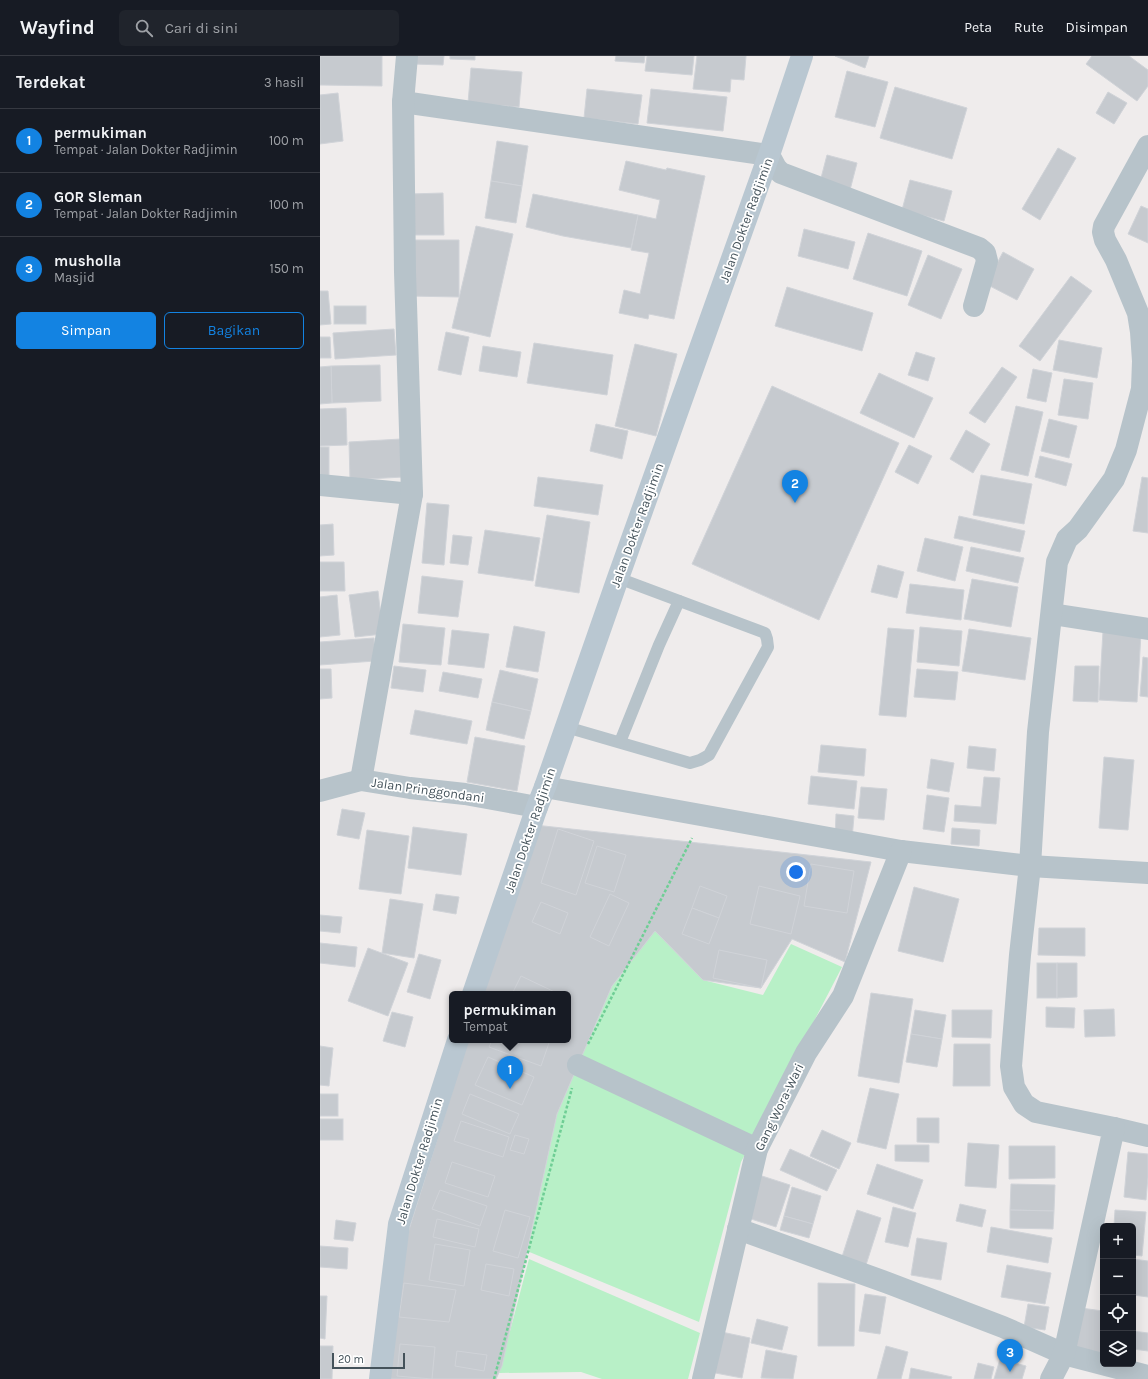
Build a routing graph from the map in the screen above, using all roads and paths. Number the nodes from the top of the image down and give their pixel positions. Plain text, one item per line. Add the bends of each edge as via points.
1 (406, 56) edge
2 (802, 56) edge
3 (403, 102) junction
4 (1148, 146) edge
5 (770, 155) junction
6 (1140, 296) edge
7 (974, 306) dead end
8 (320, 485) edge
9 (412, 494) junction
10 (618, 578) junction
11 (679, 602) junction
12 (1052, 614) junction
13 (1148, 629) edge
14 (566, 726) junction
15 (620, 742) junction
16 (361, 780) junction
17 (320, 791) edge
18 (541, 797) junction
19 (901, 851) junction
20 (1030, 866) junction
21 (1148, 872) edge
22 (474, 991) edge
23 (457, 1043) edge
24 (578, 1064) dead end
25 (1114, 1128) junction
26 (1148, 1136) edge
27 (757, 1149) junction
28 (738, 1229) junction
29 (1064, 1354) junction
30 (1148, 1376) edge
31 (380, 1379) edge
32 (703, 1379) edge
33 (1051, 1379) edge

1 - 3 street
2 - 5 main road, Jalan Dokter Radjimin
3 - 5 street
3 - 9 street
4 - 6 street via 1103,232 1116,260
5 - 7 street via 781,173 979,248 985,253 987,261
5 - 10 main road, Jalan Dokter Radjimin
6 - 12 street via 1138,313 1143,361 1142,389 1126,450 1114,480 1078,529 1067,539 1057,562
8 - 9 street
9 - 16 street
10 - 11 lane
10 - 14 main road, Jalan Dokter Radjimin
11 - 15 lane
11 - 15 lane via 764,633 768,647 709,755 690,763
12 - 13 street
12 - 20 street via 1038,732
14 - 15 lane
14 - 18 main road, Jalan Dokter Radjimin
16 - 17 street, Jalan Pringgondani
16 - 18 street, Jalan Pringgondani via 465,794
18 - 19 street, Jalan Pringgondani
18 - 22 main road, Jalan Dokter Radjimin
19 - 20 street, Jalan Pringgondani
19 - 27 street, Gang Wora-Wari via 843,996 806,1053
20 - 21 street, Jalan Pringgondani
20 - 25 street via 1012,1066 1014,1087 1024,1104 1036,1112
23 - 31 main road, Jalan Dokter Radjimin via 399,1224
24 - 27 street
25 - 26 street
25 - 29 street
27 - 28 street, Gang Wora-Wari
28 - 29 street via 888,1282
28 - 32 street, Gang Wora-Wari
29 - 30 street
29 - 33 street

